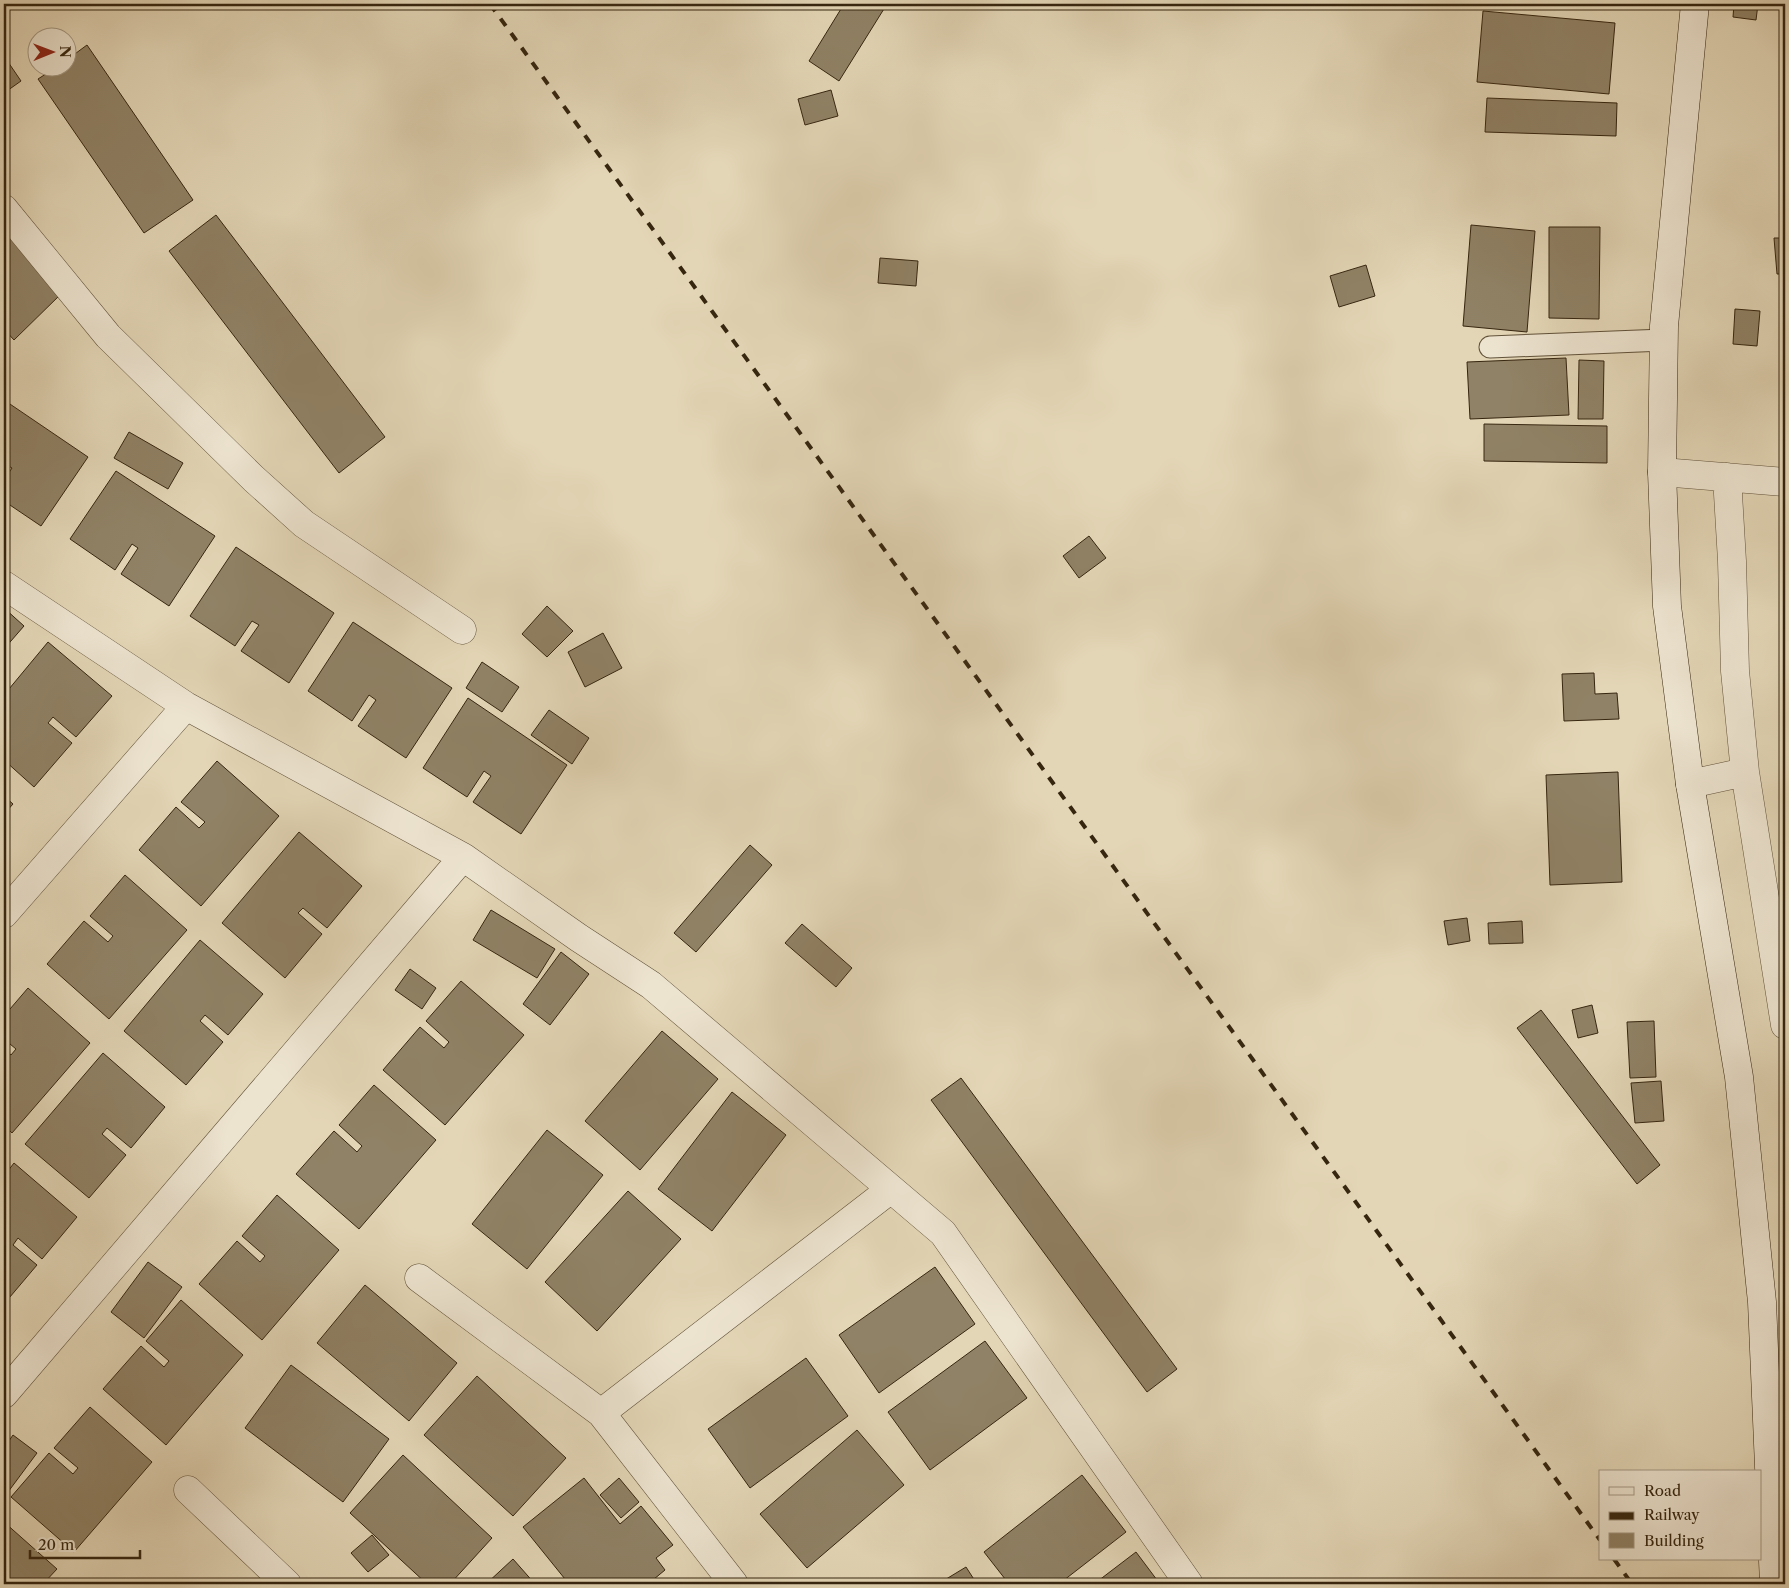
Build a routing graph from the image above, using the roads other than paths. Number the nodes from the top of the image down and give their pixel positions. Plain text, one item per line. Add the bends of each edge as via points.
1 (1695, 4) edge
2 (4, 209) edge
3 (1664, 340) junction
4 (1490, 347) dead end
5 (1662, 472) junction
6 (1727, 477) junction
7 (1785, 482) edge
8 (4, 585) edge
9 (462, 630) dead end
10 (186, 706) junction
11 (1745, 772) junction
12 (1690, 784) junction
13 (463, 857) junction
14 (4, 914) edge
15 (1785, 1025) edge
16 (890, 1189) junction
17 (419, 1278) dead end
18 (4, 1394) edge
19 (601, 1413) junction
20 (188, 1490) dead end
21 (286, 1584) edge
22 (734, 1584) edge
23 (1189, 1584) edge
24 (1774, 1584) edge

1 - 3 street
2 - 9 street via 108,336 254,479 304,524
3 - 4 lane
3 - 5 street
5 - 6 street
5 - 12 street via 1666,606
6 - 7 street
6 - 11 street via 1736,671
8 - 10 street
10 - 13 street
10 - 14 street
11 - 12 street
11 - 15 street
12 - 24 street via 1739,1077 1762,1302
13 - 16 street via 651,985
13 - 18 street
16 - 19 street
16 - 23 street via 943,1233
17 - 19 street
19 - 22 street
20 - 21 street

